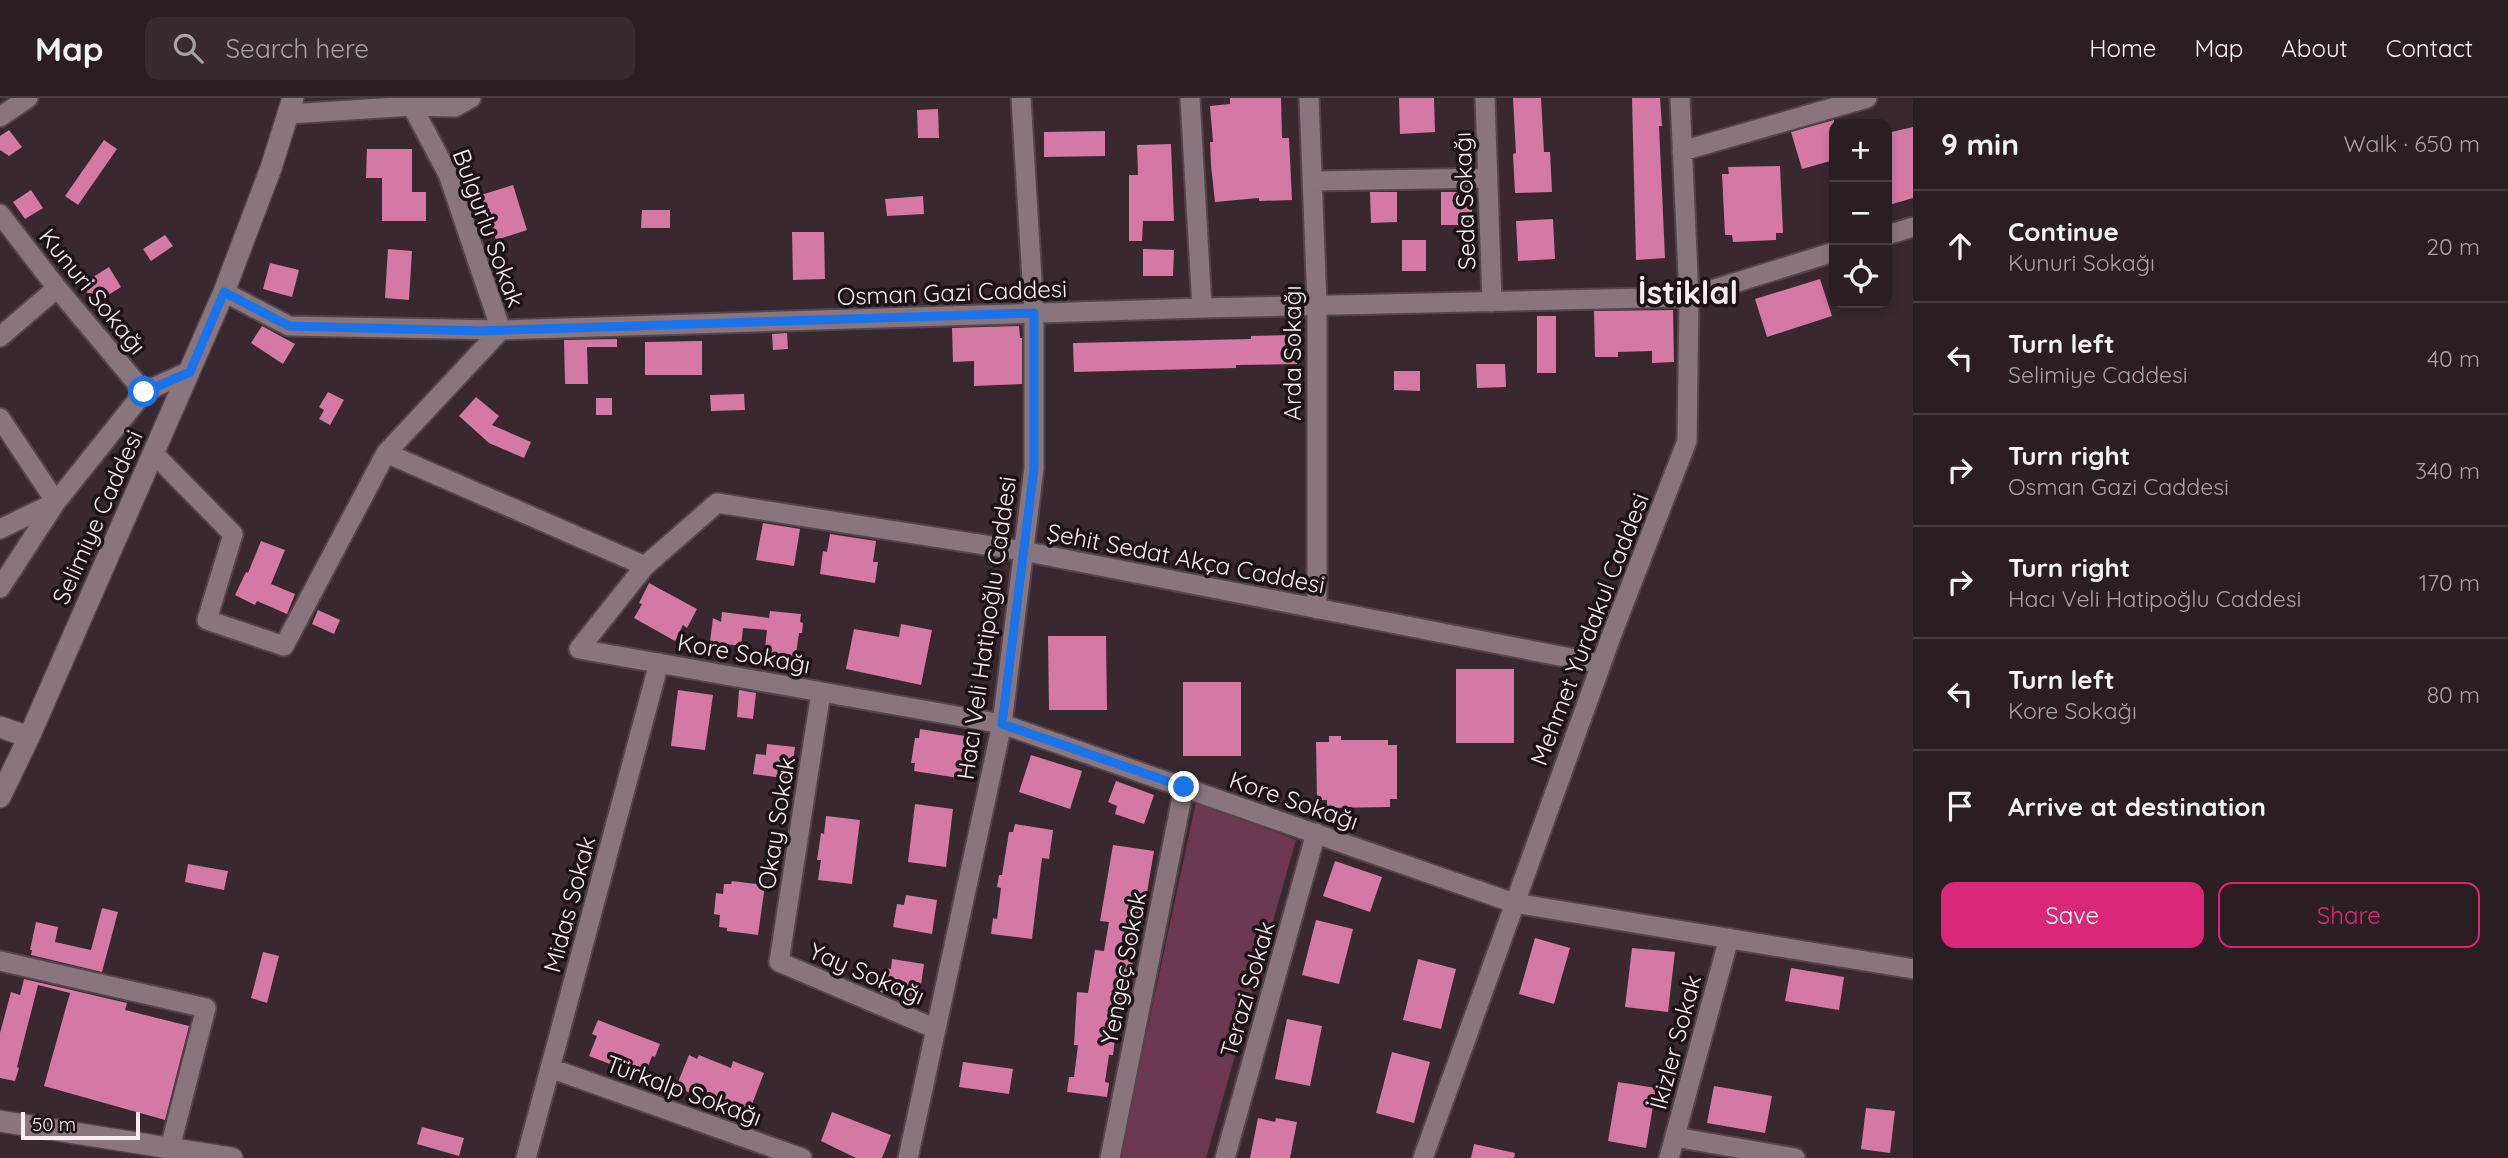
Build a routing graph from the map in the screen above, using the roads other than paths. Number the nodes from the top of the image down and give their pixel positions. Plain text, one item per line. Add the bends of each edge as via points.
1 (28, 98) edge
2 (471, 98) edge
3 (1021, 98) edge
4 (1190, 98) edge
5 (1309, 98) edge
6 (1485, 98) edge
7 (1680, 98) edge
8 (1867, 98) edge
9 (420, 102) edge
10 (1842, 102) edge
11 (291, 106) edge
12 (0, 117) edge
13 (1682, 151) junction
14 (1488, 178) junction
15 (1313, 181) junction
16 (0, 214) edge
17 (1913, 227) edge
18 (1892, 233) edge
19 (1829, 253) edge
20 (57, 288) junction
21 (224, 292) junction
22 (1689, 297) junction
23 (1492, 302) junction
24 (1317, 305) junction
25 (1202, 308) junction
26 (1034, 313) junction
27 (501, 330) junction
28 (0, 337) edge
29 (190, 372) junction
30 (144, 392) junction
31 (0, 418) edge
32 (386, 453) junction
33 (154, 454) junction
34 (56, 502) junction
35 (0, 529) edge
36 (1023, 551) junction
37 (645, 566) junction
38 (0, 588) edge
39 (1317, 609) junction
40 (659, 663) junction
41 (1601, 664) junction
42 (821, 692) junction
43 (1002, 724) junction
44 (0, 727) edge
45 (29, 737) junction
46 (1184, 787) junction
47 (0, 797) edge
48 (1316, 834) junction
49 (1514, 903) junction
50 (1729, 938) junction
51 (0, 961) edge
52 (779, 962) joint
53 (1913, 969) edge
54 (936, 1029) junction
55 (551, 1068) junction
56 (0, 1121) edge
57 (1675, 1137) junction
58 (170, 1148) junction
59 (233, 1158) edge
60 (526, 1158) edge
61 (802, 1158) edge
62 (908, 1158) edge
63 (1110, 1158) edge
64 (1225, 1158) edge
65 (1423, 1158) edge
66 (1669, 1158) edge
67 (1795, 1158) edge

1 - 12 street
2 - 9 street via 455,107
3 - 26 street, Hacı Veli Hatipoğlu Caddesi
4 - 25 street
5 - 15 street, Arda Sokağı
6 - 14 street, Seda Sokağı
7 - 13 street, Mehmet Yurdakul Caddesi
8 - 10 street
9 - 11 street
9 - 27 street, Bulgurlu Sokak
10 - 13 street
11 - 21 street, Selimiye Caddesi
13 - 22 street, Mehmet Yurdakul Caddesi
14 - 15 street
14 - 23 street, Seda Sokağı
15 - 24 street, Arda Sokağı
16 - 20 street, Kunuri Sokağı
17 - 18 street
19 - 22 street, Osman Gazi Caddesi
20 - 28 street
20 - 30 street, Kunuri Sokağı
21 - 27 street, Osman Gazi Caddesi via 289,326
21 - 29 street, Selimiye Caddesi
22 - 23 street, Osman Gazi Caddesi
22 - 41 street, Mehmet Yurdakul Caddesi via 1687,440
23 - 24 street, Osman Gazi Caddesi
24 - 25 street, Osman Gazi Caddesi
24 - 39 street, Arda Sokağı
25 - 26 street, Osman Gazi Caddesi
26 - 27 street, Osman Gazi Caddesi
26 - 36 street, Hacı Veli Hatipoğlu Caddesi via 1034,468
27 - 32 street
29 - 30 street, Kunuri Sokağı
29 - 33 street, Selimiye Caddesi
30 - 34 street
31 - 34 street
32 - 33 street via 284,646 207,620 233,534
32 - 37 street
33 - 45 street, Selimiye Caddesi
34 - 35 street
34 - 38 street
36 - 37 street, Şehit Sedat Akça Caddesi via 717,503
36 - 39 street, Şehit Sedat Akça Caddesi
36 - 43 street, Hacı Veli Hatipoğlu Caddesi
37 - 40 street, Kore Sokağı via 579,649
39 - 41 street, Şehit Sedat Akça Caddesi
40 - 42 street, Kore Sokağı
40 - 55 street, Midas Sokak
41 - 49 street, Mehmet Yurdakul Caddesi
42 - 43 street, Kore Sokağı
42 - 52 street, Okay Sokak
43 - 46 street, Kore Sokağı
43 - 54 street, Hacı Veli Hatipoğlu Caddesi
44 - 45 street
45 - 47 street, Selimiye Caddesi
46 - 48 street, Kore Sokağı
46 - 63 street, Yengeç Sokak
48 - 49 street, Kore Sokağı
48 - 64 street, Terazi Sokak
49 - 50 street, Kore Sokağı
49 - 65 street, Mehmet Yurdakul Caddesi
50 - 53 street, Kore Sokağı
50 - 57 street, İkizler Sokak
51 - 58 street via 206,1008
52 - 54 street, Yay Sokağı
54 - 62 street, Hacı Veli Hatipoğlu Caddesi
55 - 60 street, Midas Sokak
55 - 61 street, Türkalp Sokağı
56 - 58 street
57 - 66 street, İkizler Sokak
57 - 67 street
58 - 59 street

